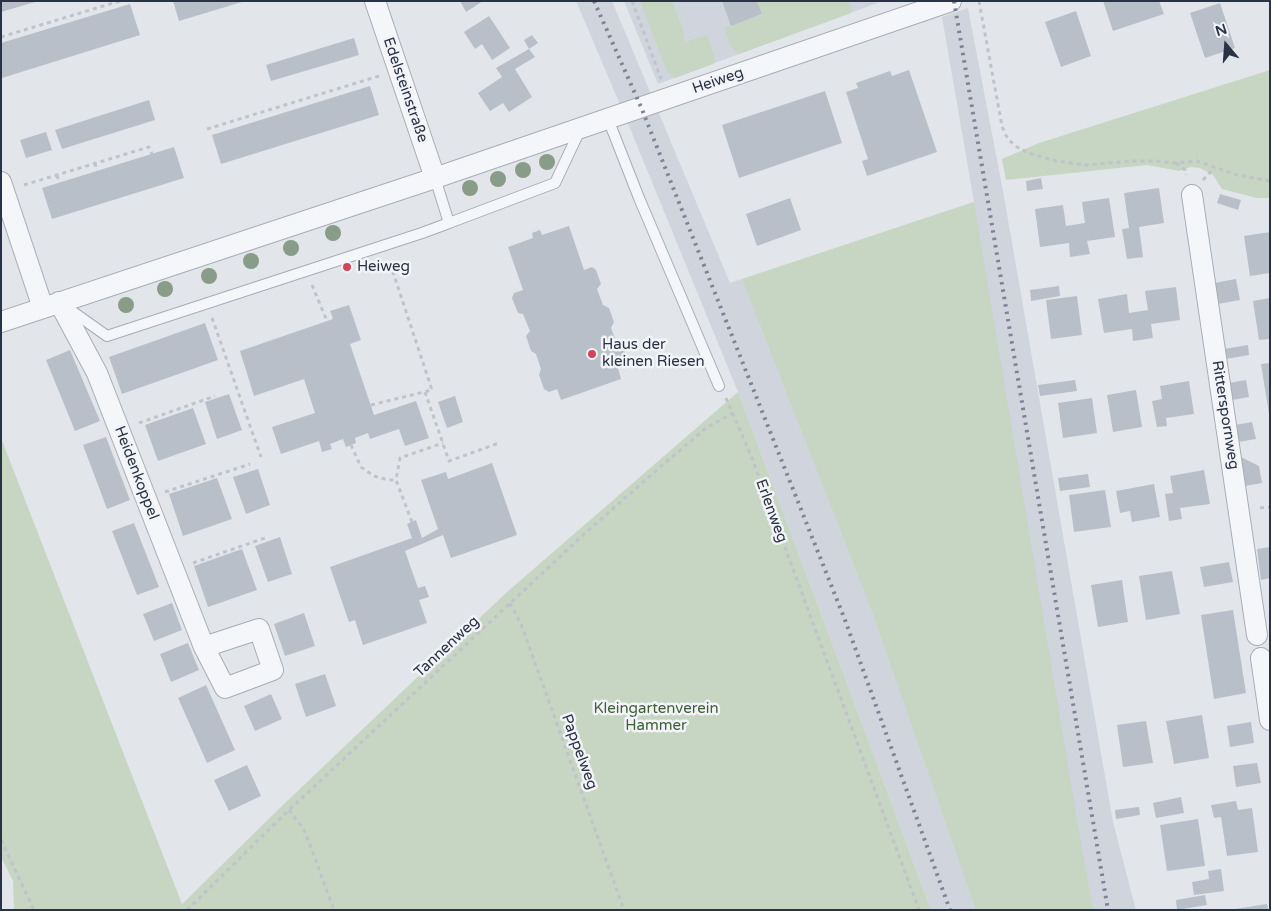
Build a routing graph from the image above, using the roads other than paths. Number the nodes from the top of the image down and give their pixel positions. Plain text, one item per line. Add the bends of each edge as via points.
1 (375, 1) edge
2 (951, 1) edge
3 (608, 119) junction
4 (581, 128) junction
5 (435, 178) junction
6 (3, 187) edge
7 (1192, 195) dead end
8 (449, 223) junction
9 (51, 305) junction
10 (1, 322) edge
11 (719, 386) road end
12 (1270, 618) edge
13 (1257, 635) junction
14 (204, 648) dead end
15 (1265, 663) edge
16 (1270, 720) edge

1 - 5 street, Edelsteinstraße
2 - 3 street, Heiweg
3 - 4 street, Heiweg
3 - 11 lane
4 - 5 street, Heiweg
4 - 8 lane via 555,183
5 - 8 lane
5 - 9 street, Heiweg
6 - 9 street, Heidenkoppel
7 - 13 street, Ritterspornweg
8 - 9 lane via 107,336
9 - 10 street, Heiweg
9 - 14 street, Heidenkoppel via 97,373
12 - 13 street
13 - 15 street, Ritterspornweg
15 - 16 street, Ritterspornweg

